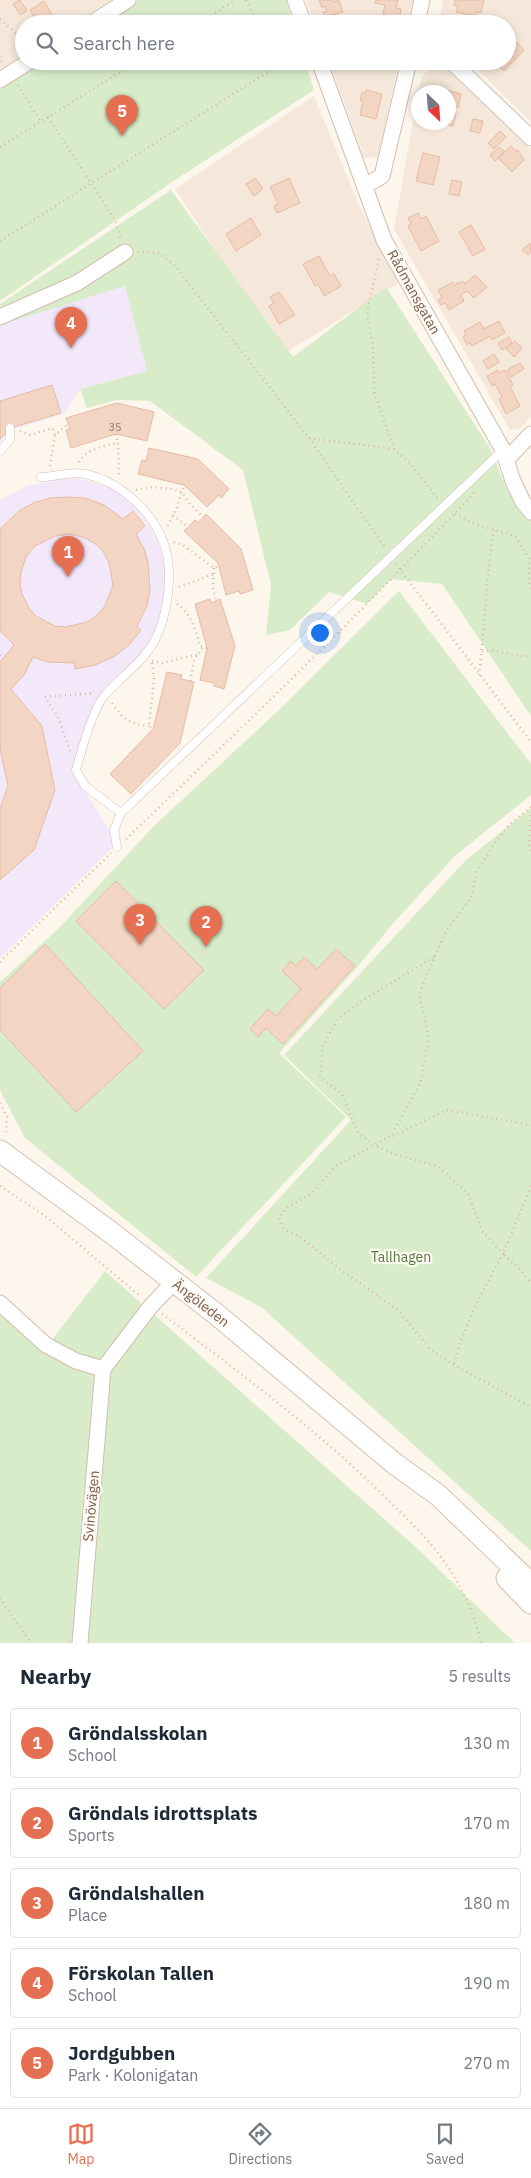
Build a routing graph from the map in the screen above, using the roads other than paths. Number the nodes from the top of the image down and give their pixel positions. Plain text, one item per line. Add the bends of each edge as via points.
1 (128, 0) edge
2 (295, 0) edge
3 (422, 0) edge
4 (104, 15) edge
5 (301, 15) edge
6 (419, 15) edge
7 (16, 70) edge
8 (322, 70) edge
9 (406, 70) edge
10 (460, 70) edge
11 (5, 77) edge
12 (531, 138) edge
13 (365, 186) junction
14 (125, 252) road end
15 (0, 317) edge
16 (10, 428) road end
17 (531, 434) edge
18 (0, 451) edge
19 (505, 454) junction
20 (44, 477) road end
21 (531, 512) edge
22 (121, 812) junction
23 (118, 847) road end
24 (3, 1141) edge
25 (174, 1282) junction
26 (0, 1303) edge
27 (103, 1369) junction
28 (395, 1464) junction
29 (531, 1584) edge
30 (531, 1603) edge
31 (80, 1643) edge

1 - 4 street
2 - 5 street
3 - 6 street
7 - 11 street
8 - 13 street, Rådmansgatan
9 - 13 street via 382,176
10 - 12 street
13 - 19 street, Rådmansgatan via 384,240
14 - 15 street via 77,283
16 - 18 lane via 10,440
17 - 19 street
19 - 21 street, Rådmansgatan via 513,481
19 - 22 lane via 445,505
20 - 22 lane via 66,472 86,474 105,481 145,511 165,545 169,581 166,614 154,641 141,659 103,697 83,743 76,770 85,786
22 - 23 lane via 114,830
24 - 25 main road, Ängöleden
25 - 27 street via 151,1306
25 - 28 main road, Ängöleden
26 - 27 street via 46,1345
27 - 31 street, Svinövägen
28 - 29 main road, Ängöleden via 438,1495
28 - 30 main road, Ängöleden

